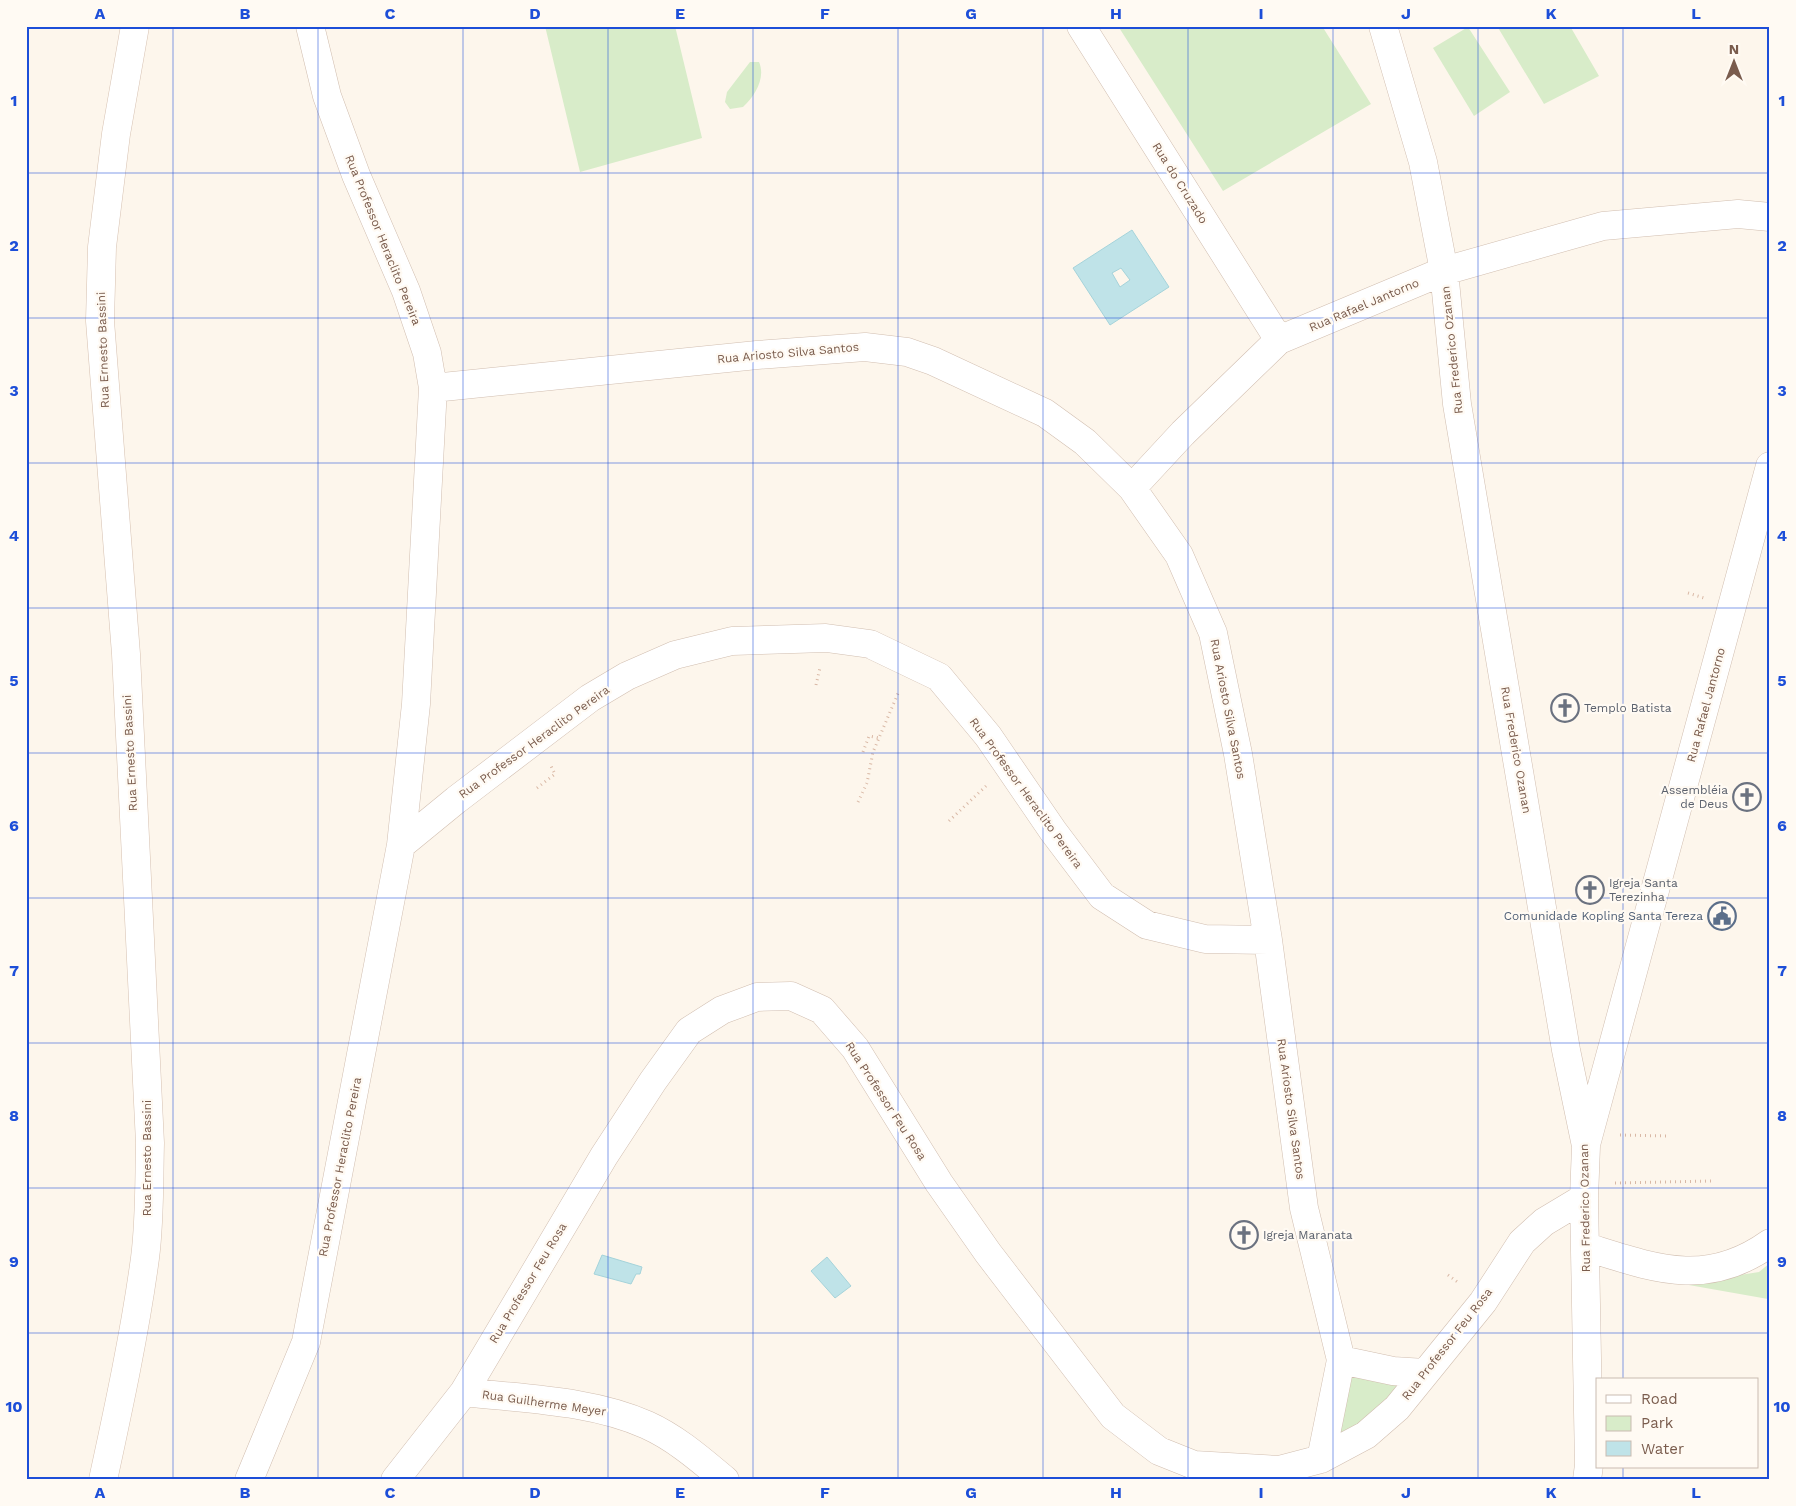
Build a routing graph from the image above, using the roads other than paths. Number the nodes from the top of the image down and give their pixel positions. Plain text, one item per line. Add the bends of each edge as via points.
1 (135, 26) edge
2 (1081, 26) edge
3 (1383, 26) edge
4 (316, 27) edge
5 (1770, 217) edge
6 (1444, 271) junction
7 (1279, 340) junction
8 (433, 388) junction
9 (1770, 466) edge
10 (1132, 488) junction
11 (401, 845) junction
12 (1268, 940) junction
13 (1588, 1139) junction
14 (1584, 1189) junction
15 (1770, 1243) edge
16 (1586, 1247) junction
17 (1341, 1360) junction
18 (1425, 1373) junction
19 (464, 1392) junction
20 (1321, 1459) junction
21 (103, 1480) edge
22 (248, 1480) edge
23 (395, 1480) edge
24 (726, 1480) edge
25 (1587, 1480) edge

1 - 21 street, Rua Ernesto Bassini via 116,134 102,246 100,321 126,654 150,1143 149,1198 146,1257
2 - 7 street, Rua do Cruzado
3 - 6 street, Rua Frederico Ozanan via 1423,162
4 - 8 street, Rua Professor Heraclito Pereira via 327,96 356,175 406,291 427,354
5 - 6 street, Rua Rafael Jantorno via 1738,214 1603,226
6 - 7 street, Rua Rafael Jantorno
6 - 13 street, Rua Frederico Ozanan via 1457,404 1566,1050
7 - 10 street, Rua Rafael Jantorno
8 - 10 street, Rua Ariosto Silva Santos via 758,354 865,347 907,352 1045,413 1085,442
8 - 11 street, Rua Professor Heraclito Pereira via 416,704
9 - 13 street, Rua Rafael Jantorno
10 - 12 street, Rua Ariosto Silva Santos via 1179,555 1213,632 1238,754
11 - 12 street, Rua Professor Heraclito Pereira via 590,698 627,676 674,655 732,641 826,638 870,644 939,677 982,729 1102,896 1147,925 1205,939
11 - 22 street, Rua Professor Heraclito Pereira via 306,1342
12 - 17 street, Rua Ariosto Silva Santos via 1304,1208
13 - 14 street, Rua Frederico Ozanan
14 - 16 street, Rua Frederico Ozanan
14 - 18 street, Rua Professor Feu Rosa via 1522,1242 1483,1302
15 - 16 street via 1751,1257 1699,1272 1658,1270
16 - 25 street, Rua Frederico Ozanan
17 - 18 street via 1393,1371
17 - 20 street
18 - 20 street, Rua Professor Feu Rosa via 1397,1408 1366,1435
19 - 20 street, Rua Professor Feu Rosa via 604,1156 689,1031 730,1006 758,997 792,996 822,1010 855,1048 929,1168 988,1253 1113,1416 1159,1451 1194,1465 1278,1470
19 - 23 street, Rua Professor Feu Rosa
19 - 24 street, Rua Guilherme Meyer via 568,1404 609,1412 648,1425 680,1444

